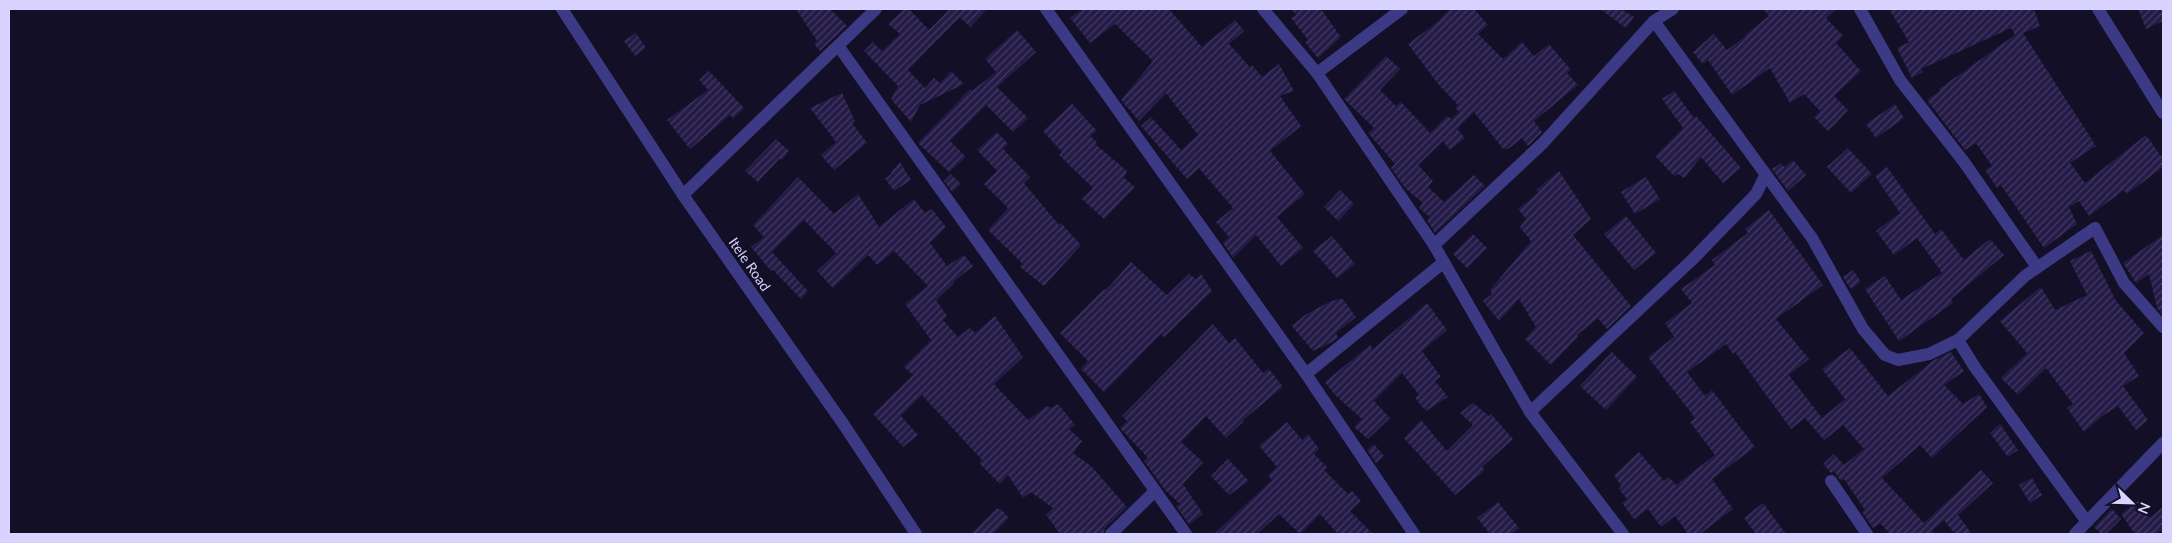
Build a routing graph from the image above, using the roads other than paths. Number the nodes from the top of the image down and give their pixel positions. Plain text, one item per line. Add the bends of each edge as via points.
1 (562, 9) edge
2 (876, 9) edge
3 (1046, 9) edge
4 (1263, 9) edge
5 (1402, 9) edge
6 (1673, 9) edge
7 (1860, 9) edge
8 (2098, 9) edge
9 (1654, 21) junction
10 (839, 47) junction
11 (1317, 73) junction
12 (2161, 106) edge
13 (1765, 176) junction
14 (683, 195) junction
15 (1434, 245) junction
16 (1444, 262) junction
17 (2036, 267) junction
18 (2163, 328) edge
19 (1958, 340) junction
20 (1306, 374) junction
21 (1530, 412) junction
22 (2163, 444) edge
23 (1831, 481) dead end
24 (1156, 491) junction
25 (2087, 522) junction
26 (916, 534) edge
27 (1111, 534) edge
28 (1186, 534) edge
29 (1414, 534) edge
30 (1623, 534) edge
31 (1867, 534) edge
32 (2075, 534) edge

1 - 14 street, Itele Road
2 - 10 street
3 - 20 street
4 - 11 street
5 - 11 street
6 - 9 street
7 - 17 street via 1900,80 1964,162
8 - 12 street
9 - 13 street
9 - 15 street via 1543,143
10 - 14 street
10 - 24 street
11 - 15 street
13 - 19 street via 1812,238 1863,329 1885,355 1898,360 1929,354
13 - 21 street via 1756,194 1700,252
14 - 26 street, Itele Road
15 - 16 street
16 - 20 street
16 - 21 street
17 - 18 street via 2095,228 2124,283
17 - 19 street
19 - 25 street
20 - 29 street
21 - 30 street
22 - 25 street
23 - 31 street
24 - 27 street
24 - 28 street
25 - 32 street

